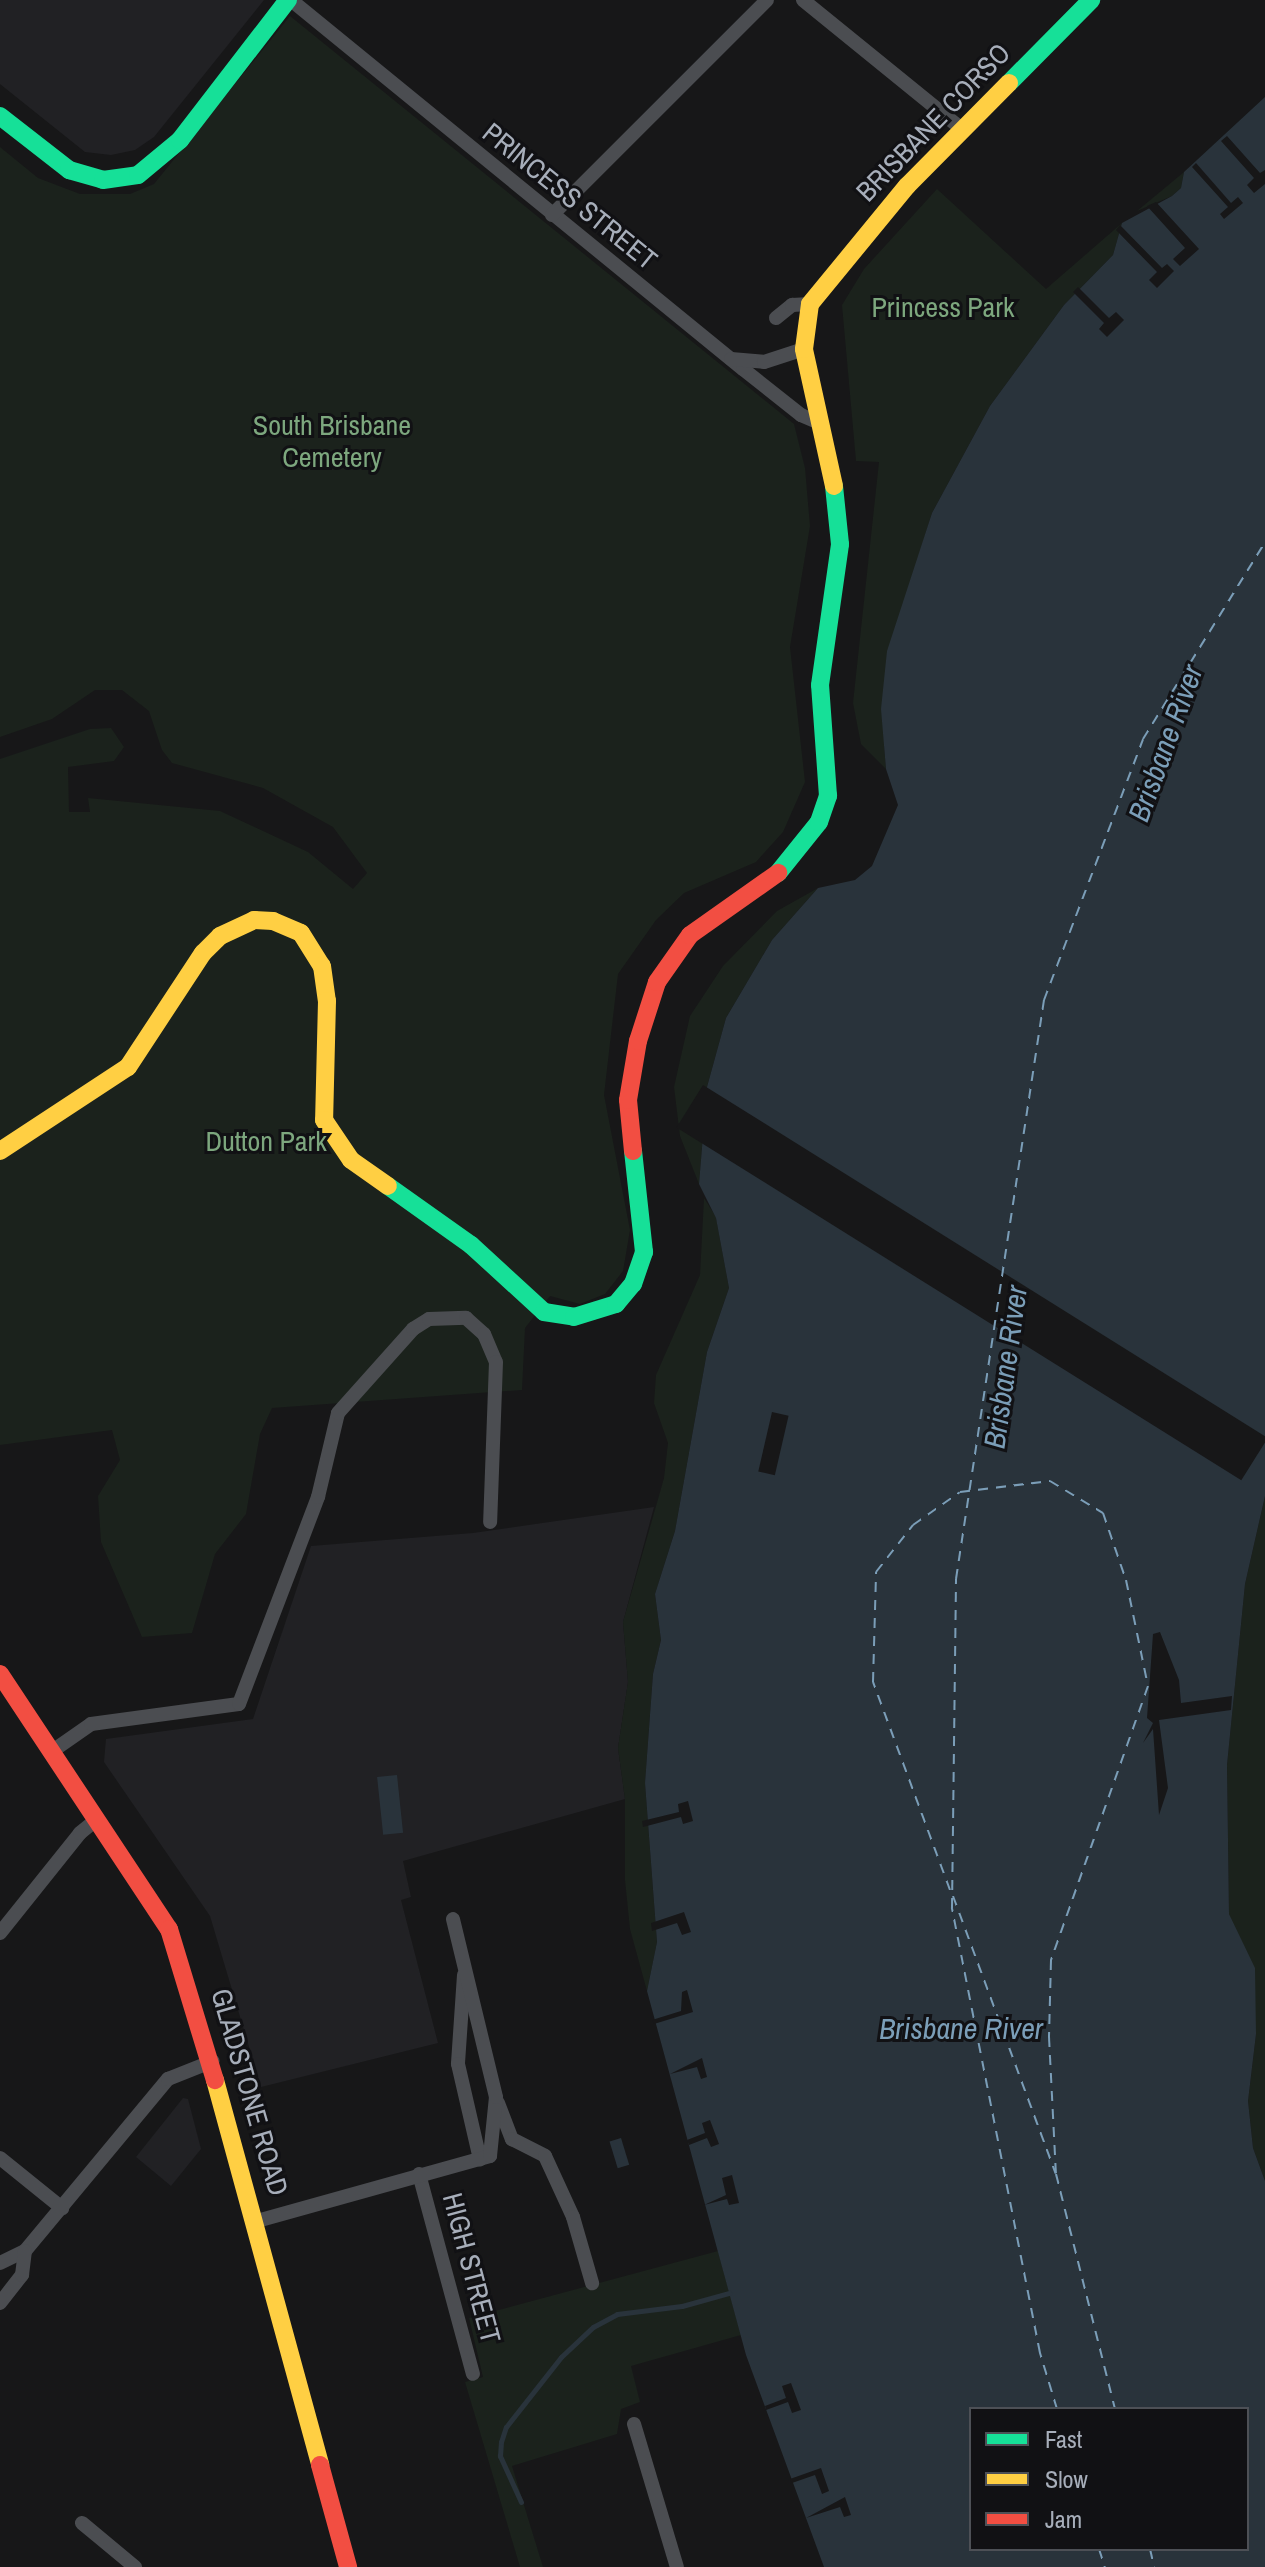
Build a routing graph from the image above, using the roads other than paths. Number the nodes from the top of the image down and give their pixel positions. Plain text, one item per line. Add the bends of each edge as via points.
1 (289, 0) edge
2 (767, 0) edge
3 (803, 0) edge
4 (1091, 0) edge
5 (0, 116) edge
6 (962, 129) junction
7 (552, 215) junction
8 (810, 304) junction
9 (776, 318) dead end
10 (804, 349) junction
11 (731, 359) junction
12 (822, 424) junction
13 (0, 1151) edge
14 (490, 1522) dead end
15 (0, 1674) edge
16 (51, 1752) junction
17 (96, 1820) junction
18 (453, 1919) dead end
19 (0, 1933) edge
20 (465, 1967) junction
21 (213, 2061) junction
22 (496, 2097) junction
23 (0, 2158) edge
24 (483, 2159) junction
25 (419, 2174) junction
26 (62, 2208) junction
27 (257, 2221) junction
28 (25, 2251) junction
29 (0, 2263) edge
30 (592, 2283) dead end
31 (0, 2303) edge
32 (473, 2374) dead end
33 (634, 2424) dead end
34 (82, 2523) dead end
35 (135, 2567) edge
36 (348, 2567) edge
37 (677, 2567) edge

1 - 5 street via 163,158 138,175 103,180 69,170
1 - 7 street, PRINCESS STREET
2 - 7 street
3 - 6 street
4 - 6 street, BRISBANE CORSO
6 - 8 street, BRISBANE CORSO via 820,286
7 - 11 street, PRINCESS STREET
8 - 9 street via 792,305
8 - 10 street
10 - 11 street via 764,362
10 - 12 street
11 - 12 street, PRINCESS STREET via 801,415
12 - 13 street via 840,544 820,685 828,796 819,822 776,876 690,935 657,982 638,1041 628,1100 644,1252 633,1284 616,1304 574,1317 544,1312 471,1245 351,1160 324,1120 327,1001 322,966 301,933 273,921 254,920 220,936 203,953 128,1067
14 - 16 street via 496,1362 489,1344 466,1318 429,1319 413,1329 338,1413 318,1497 238,1706 91,1724
15 - 16 street, GLADSTONE ROAD
16 - 17 street, GLADSTONE ROAD
17 - 19 street
17 - 21 street, GLADSTONE ROAD via 169,1929
18 - 20 street
20 - 22 street
20 - 24 street via 458,2064
21 - 26 street via 168,2079
21 - 27 street, GLADSTONE ROAD
22 - 24 street via 491,2152
22 - 30 street via 512,2139 545,2156 571,2213
23 - 26 street
24 - 25 street
25 - 27 street
25 - 32 street, HIGH STREET
26 - 28 street
27 - 36 street, GLADSTONE ROAD
28 - 29 street
28 - 31 street via 22,2275
33 - 37 street
34 - 35 street

